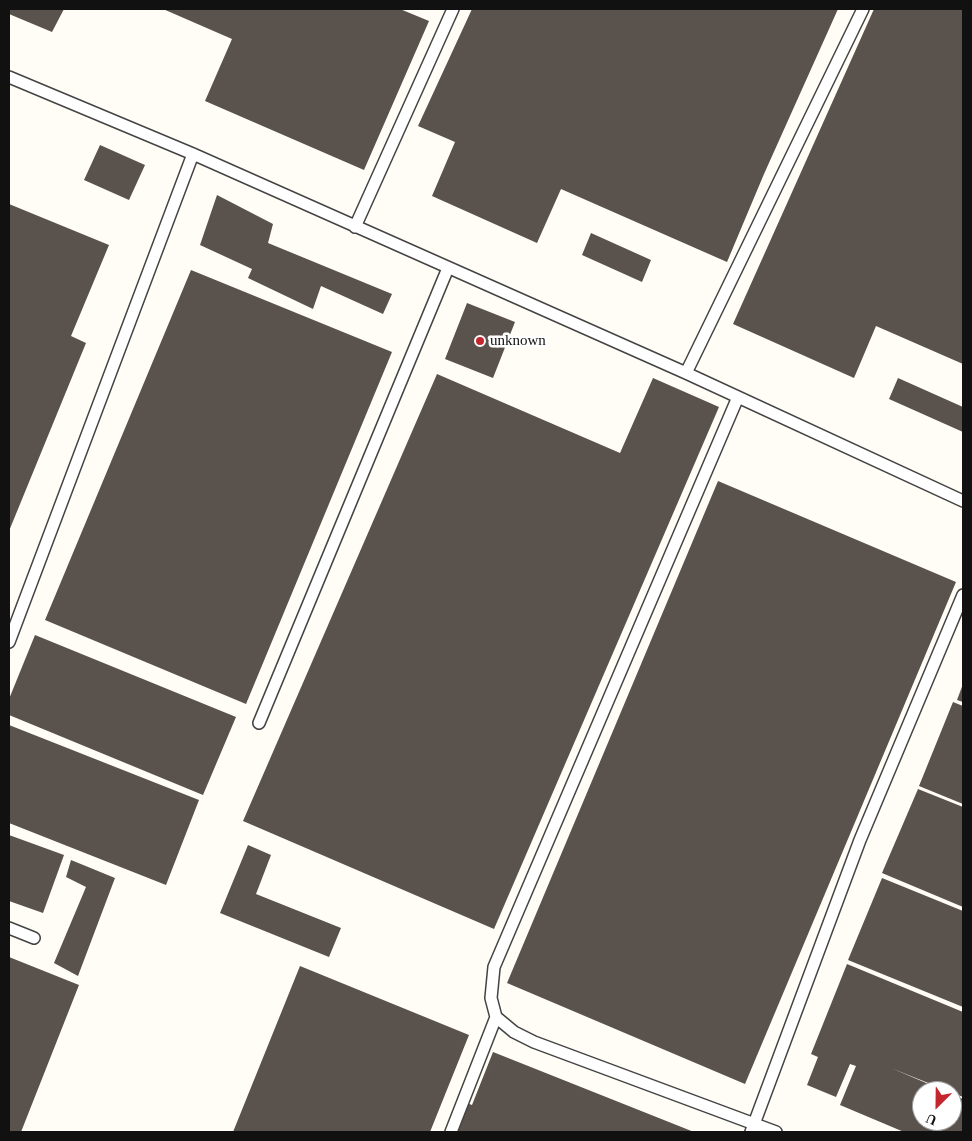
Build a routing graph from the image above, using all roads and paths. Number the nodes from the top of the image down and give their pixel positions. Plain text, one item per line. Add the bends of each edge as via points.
1 (454, 9) edge
2 (863, 9) edge
3 (9, 77) edge
4 (193, 154) junction
5 (355, 227) junction
6 (448, 268) junction
7 (686, 373) junction
8 (738, 397) junction
9 (963, 501) edge
10 (963, 595) edge
11 (9, 642) edge
12 (259, 723) dead end
13 (9, 928) edge
14 (34, 938) dead end
15 (496, 1017) junction
16 (753, 1128) edge
17 (451, 1132) edge
18 (776, 1132) edge

1 - 5 lane
2 - 7 lane
3 - 4 lane
4 - 5 lane
4 - 11 lane
5 - 6 lane
6 - 7 lane
6 - 12 lane
7 - 8 lane
8 - 9 lane
8 - 15 lane via 494,967 491,998
10 - 16 lane via 860,840
13 - 14 lane
15 - 16 lane via 514,1032 534,1042
15 - 17 lane
16 - 18 lane

